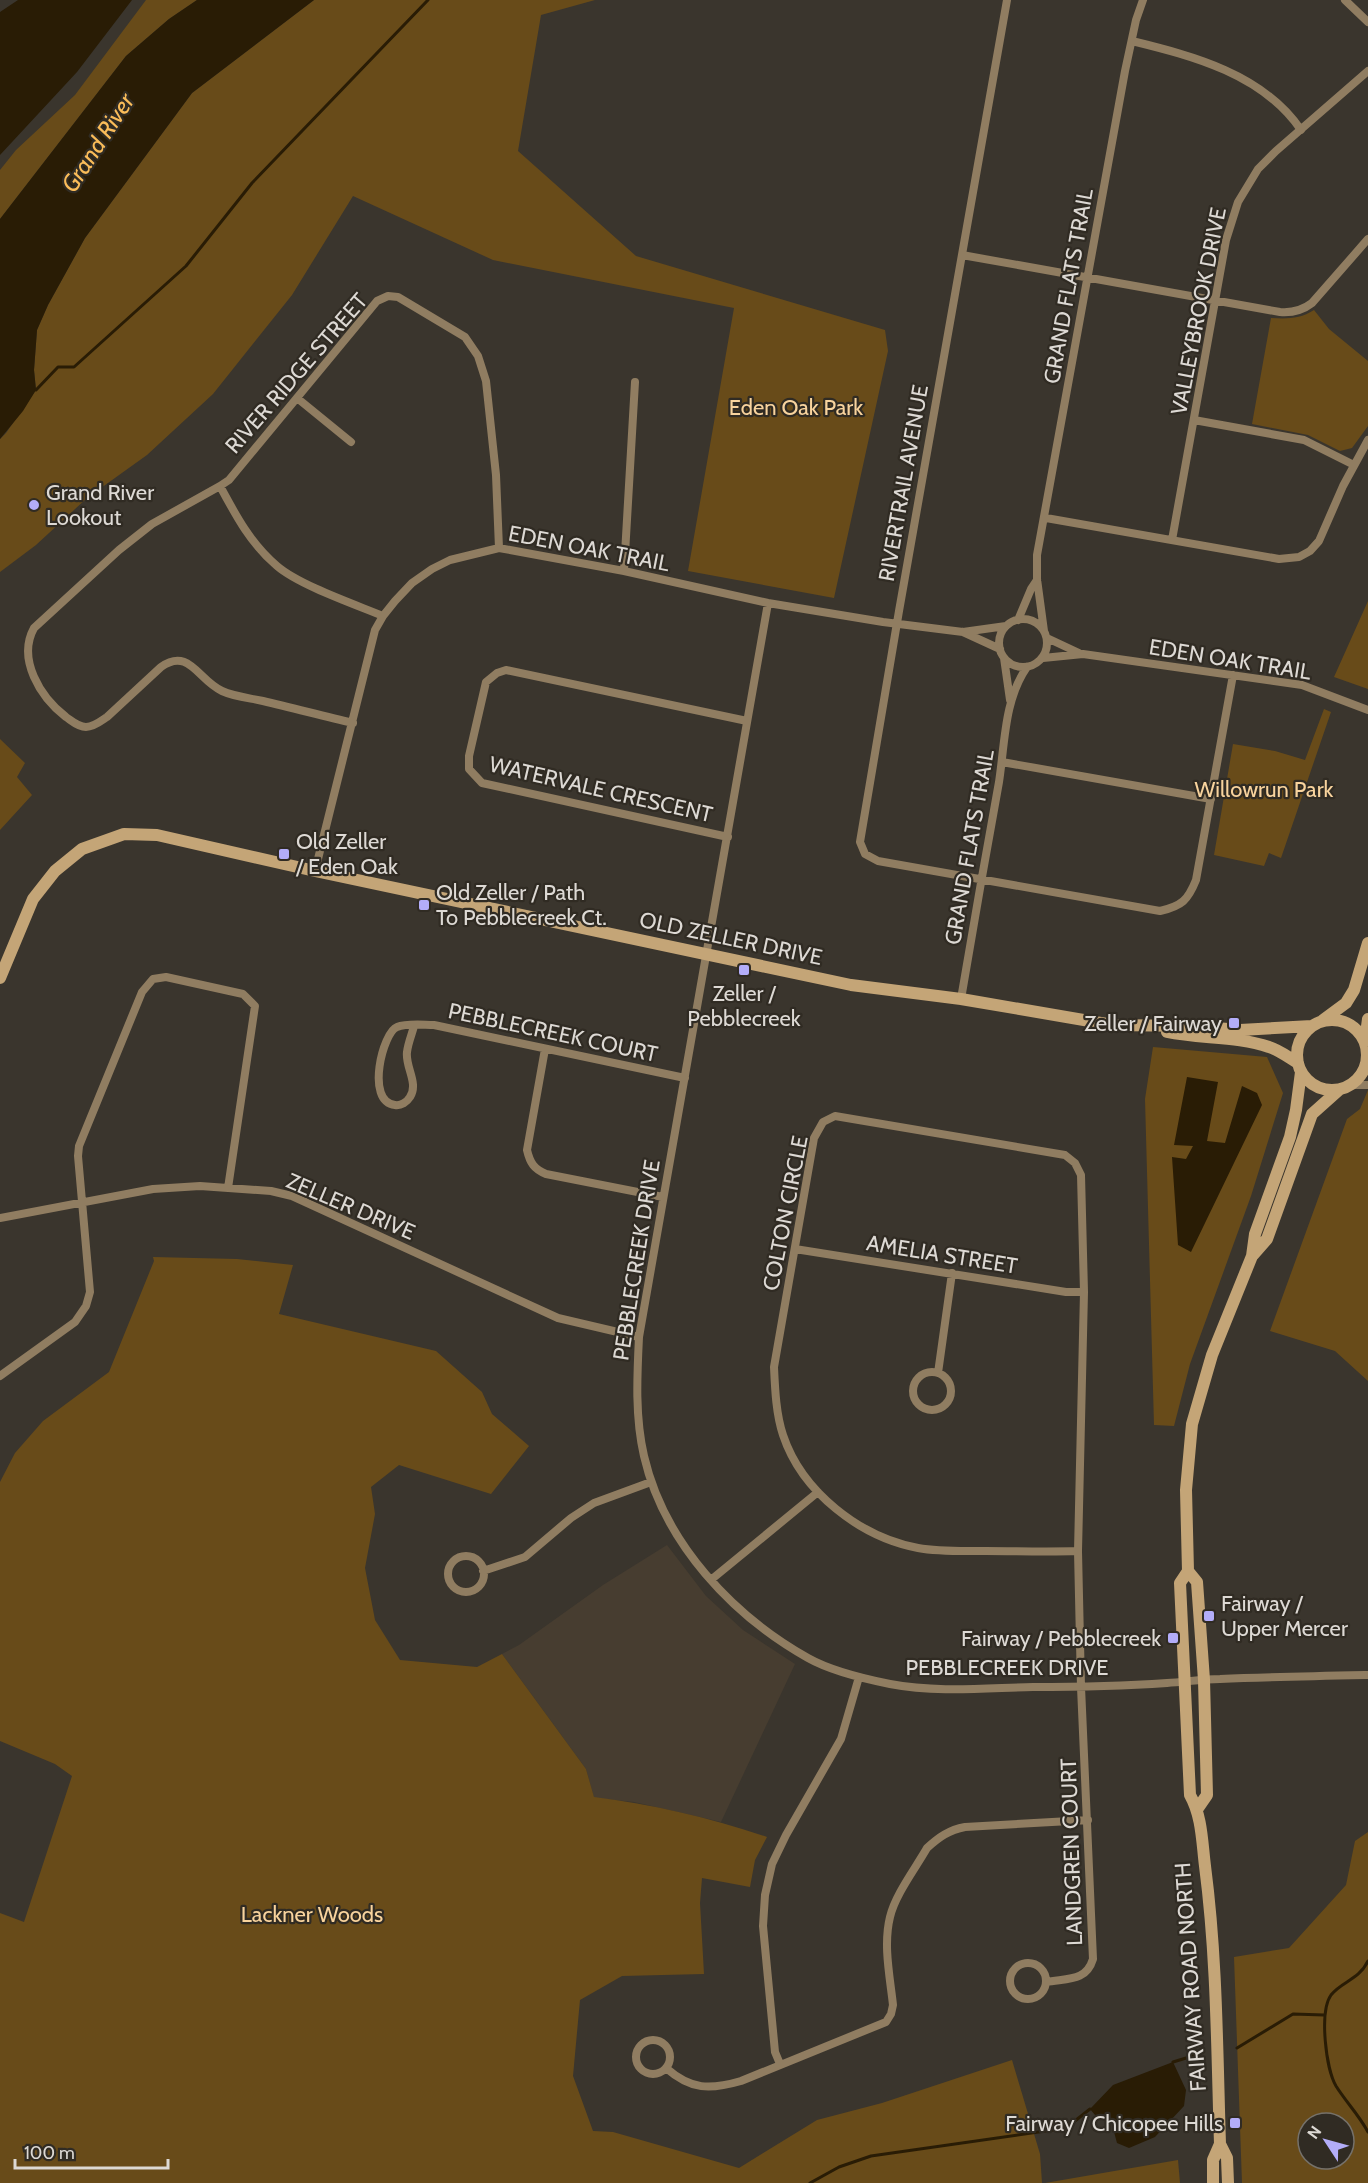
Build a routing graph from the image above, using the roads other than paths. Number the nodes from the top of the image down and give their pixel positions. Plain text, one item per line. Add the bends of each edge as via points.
1 (1007, 0) edge
2 (1143, 0) edge
3 (1345, 0) edge
4 (1368, 22) edge
5 (1132, 41) junction
6 (1368, 71) edge
7 (1300, 130) junction
8 (1368, 239) edge
9 (962, 255) junction
10 (1088, 278) junction
11 (1215, 300) junction
12 (635, 382) dead end
13 (297, 398) junction
14 (1194, 420) junction
15 (1368, 440) edge
16 (351, 442) dead end
17 (1354, 465) junction
18 (220, 486) junction
19 (1046, 518) junction
20 (1172, 540) junction
21 (499, 548) junction
22 (624, 571) junction
23 (1037, 579) junction
24 (768, 603) junction
25 (382, 616) junction
26 (1017, 620) junction
27 (897, 624) junction
28 (1006, 626) junction
29 (963, 632) junction
30 (1045, 635) junction
31 (1002, 653) junction
32 (1083, 654) junction
33 (1043, 658) junction
34 (1027, 667) junction
35 (1233, 675) junction
36 (1010, 700) junction
37 (1368, 710) edge
38 (747, 721) junction
39 (353, 723) junction
40 (1002, 762) junction
41 (1211, 799) junction
42 (728, 837) junction
43 (315, 871) junction
44 (981, 879) junction
45 (1368, 943) edge
46 (5, 952) edge
47 (707, 954) junction
48 (0, 978) edge
49 (961, 999) junction
50 (1368, 1019) edge
51 (1317, 1023) junction
52 (414, 1026) junction
53 (1142, 1026) junction
54 (1367, 1045) edge
55 (545, 1049) junction
56 (1299, 1067) junction
57 (685, 1078) junction
58 (1368, 1084) edge
59 (1345, 1087) junction
60 (228, 1188) junction
61 (663, 1197) junction
62 (83, 1202) junction
63 (0, 1218) edge
64 (795, 1249) junction
65 (1252, 1256) junction
66 (952, 1274) junction
67 (1084, 1292) junction
68 (639, 1337) junction
69 (938, 1373) junction
70 (0, 1376) edge
71 (651, 1482) junction
72 (819, 1492) junction
73 (1078, 1551) junction
74 (483, 1571) junction
75 (1188, 1571) junction
76 (712, 1579) junction
77 (1368, 1675) edge
78 (859, 1677) junction
79 (1194, 1680) junction
80 (1081, 1687) junction
81 (1198, 1808) junction
82 (1088, 1820) junction
83 (1046, 1982) junction
84 (780, 2064) junction
85 (666, 2068) junction
86 (1220, 2144) junction
87 (1213, 2183) edge
88 (1228, 2183) edge

1 - 9 street, RIVERTRAIL AVENUE
2 - 5 street, GRAND FLATS TRAIL
3 - 4 street
5 - 7 street via 1198,58 1250,83 1281,106
5 - 10 street, GRAND FLATS TRAIL
6 - 7 street, VALLEYBROOK DRIVE
7 - 11 street, VALLEYBROOK DRIVE via 1262,164 1241,196 1229,226
8 - 11 street via 1317,299 1303,309 1286,312
9 - 10 street
9 - 27 street, RIVERTRAIL AVENUE
10 - 11 street
10 - 19 street, GRAND FLATS TRAIL
11 - 14 street, VALLEYBROOK DRIVE
12 - 22 street
13 - 16 street
13 - 18 street, RIVER RIDGE STREET
13 - 21 street, RIVER RIDGE STREET via 377,302 388,296 398,297 465,337 478,356 486,381
14 - 17 street via 1304,440
14 - 20 street, VALLEYBROOK DRIVE
15 - 17 street
17 - 20 street via 1319,541 1299,557 1279,559
18 - 25 street via 247,534 277,567
18 - 39 street, RIVER RIDGE STREET via 152,524 34,628 27,650 34,679 58,710 77,725 88,727 107,717 161,667 179,660 225,692
19 - 20 street
19 - 23 street, GRAND FLATS TRAIL via 1037,555
21 - 22 street, EDEN OAK TRAIL
21 - 25 street, EDEN OAK TRAIL via 450,560 432,569 412,583
22 - 24 street, EDEN OAK TRAIL
23 - 26 street, GRAND FLATS TRAIL
23 - 30 street, GRAND FLATS TRAIL
24 - 27 street, EDEN OAK TRAIL
24 - 38 street, PEBBLECREEK DRIVE
25 - 39 street, EDEN OAK TRAIL via 375,630
26 - 28 street
26 - 30 street via 1033,621
27 - 29 street, EDEN OAK TRAIL
27 - 44 street, RIVERTRAIL AVENUE via 860,842 865,854 878,861
28 - 29 street, EDEN OAK TRAIL
28 - 31 street via 999,641
29 - 31 street, EDEN OAK TRAIL
30 - 32 street, EDEN OAK TRAIL
30 - 33 street
31 - 34 street via 1014,666
31 - 36 street, GRAND FLATS TRAIL
32 - 33 street, EDEN OAK TRAIL
32 - 35 street, EDEN OAK TRAIL
33 - 34 street
34 - 36 street, GRAND FLATS TRAIL
35 - 37 street, EDEN OAK TRAIL via 1302,685
35 - 41 street, RIVERTRAIL AVENUE
36 - 40 street, GRAND FLATS TRAIL
38 - 42 street, PEBBLECREEK DRIVE
38 - 42 street, WATERVALE CRESCENT via 506,670 486,682 469,756 469,769 482,783
39 - 43 street, EDEN OAK TRAIL
40 - 41 street
40 - 44 street, GRAND FLATS TRAIL
41 - 44 street, RIVERTRAIL AVENUE via 1196,880 1184,902 1172,908 1160,911
42 - 47 street, PEBBLECREEK DRIVE
43 - 46 main road, OLD ZELLER DRIVE via 157,835 124,834 82,849 56,871 33,899
43 - 47 main road, OLD ZELLER DRIVE
44 - 49 street, GRAND FLATS TRAIL
45 - 51 main road via 1354,990 1346,1003
46 - 48 main road, OLD ZELLER DRIVE
47 - 49 main road, OLD ZELLER DRIVE via 851,984
47 - 57 street, PEBBLECREEK DRIVE
49 - 53 main road, OLD ZELLER DRIVE via 1113,1025
50 - 54 main road
51 - 53 main road, OLD ZELLER DRIVE via 1260,1030
51 - 54 main road via 1333,1019 1346,1022 1358,1030
51 - 56 main road via 1301,1038 1297,1048
52 - 52 street, PEBBLECREEK COURT via 397,1027 390,1033 384,1051 378,1084 383,1099 390,1104 405,1102 413,1088 406,1054
52 - 55 street, PEBBLECREEK COURT via 434,1025
53 - 56 main road, OLD ZELLER DRIVE via 1191,1037 1267,1046
54 - 59 main road via 1365,1069
55 - 57 street, PEBBLECREEK COURT
55 - 61 street via 526,1150 529,1161 546,1174
56 - 59 main road via 1314,1085 1323,1089
56 - 65 main road, FAIRWAY ROAD NORTH via 1293,1126 1255,1234
57 - 61 street, PEBBLECREEK DRIVE
58 - 59 street
59 - 65 main road, FAIRWAY ROAD NORTH via 1312,1114 1267,1239
60 - 62 street, ZELLER DRIVE via 153,1188
60 - 62 street via 255,1006 243,994 166,977 153,979 142,992 83,1135 78,1156
60 - 68 street, ZELLER DRIVE via 292,1196 558,1318
61 - 68 street, PEBBLECREEK DRIVE
62 - 63 street, ZELLER DRIVE
62 - 70 street via 90,1292 86,1306 75,1322
64 - 66 street, AMELIA STREET
64 - 67 street, COLTON CIRCLE via 814,1138 823,1122 835,1116 1065,1155 1076,1163 1081,1175
64 - 72 street, COLTON CIRCLE via 774,1367 776,1399 783,1435
65 - 75 main road, FAIRWAY ROAD NORTH via 1212,1355 1192,1424 1186,1490
66 - 67 street, AMELIA STREET
66 - 69 street
67 - 73 street, COLTON CIRCLE
68 - 71 street, PEBBLECREEK DRIVE via 636,1395
69 - 69 street via 920,1377 913,1391 918,1403 930,1410 942,1407 951,1394 949,1381
71 - 74 street via 594,1503 525,1557
71 - 76 street, PEBBLECREEK DRIVE via 676,1533
72 - 73 street, COLTON CIRCLE via 861,1527 918,1548
72 - 76 street
73 - 80 street, COLTON CIRCLE
74 - 74 street via 478,1561 462,1557 450,1568 449,1579 455,1589 467,1592 478,1588
75 - 79 main road, FAIRWAY ROAD NORTH via 1197,1582
75 - 79 main road, FAIRWAY ROAD NORTH via 1180,1583
76 - 78 street, PEBBLECREEK DRIVE via 732,1604 765,1630 810,1659
77 - 79 street, PEBBLECREEK DRIVE
78 - 80 street, PEBBLECREEK DRIVE via 941,1689
78 - 84 street via 842,1739 786,1835 772,1864 765,1895 763,1926 775,2052
79 - 80 street, PEBBLECREEK DRIVE
79 - 81 main road, FAIRWAY ROAD NORTH via 1190,1795
79 - 81 main road, FAIRWAY ROAD NORTH via 1208,1795
80 - 82 street, LANDGREN COURT
81 - 86 main road, FAIRWAY ROAD NORTH via 1213,1954
82 - 83 street, LANDGREN COURT via 1093,1959 1084,1975
82 - 84 street via 965,1827 941,1836 927,1848 890,1917 887,1946 893,2005 886,2022
83 - 83 street, LANDGREN COURT via 1042,1970 1032,1964 1020,1965 1010,1979 1014,1991 1028,1999 1039,1995
84 - 85 street via 725,2085 702,2086 680,2080
85 - 85 street via 670,2056 665,2045 658,2040 641,2045 636,2060 641,2069 656,2073
86 - 87 main road, FAIRWAY ROAD NORTH via 1213,2160
86 - 88 main road, FAIRWAY ROAD NORTH via 1227,2158

